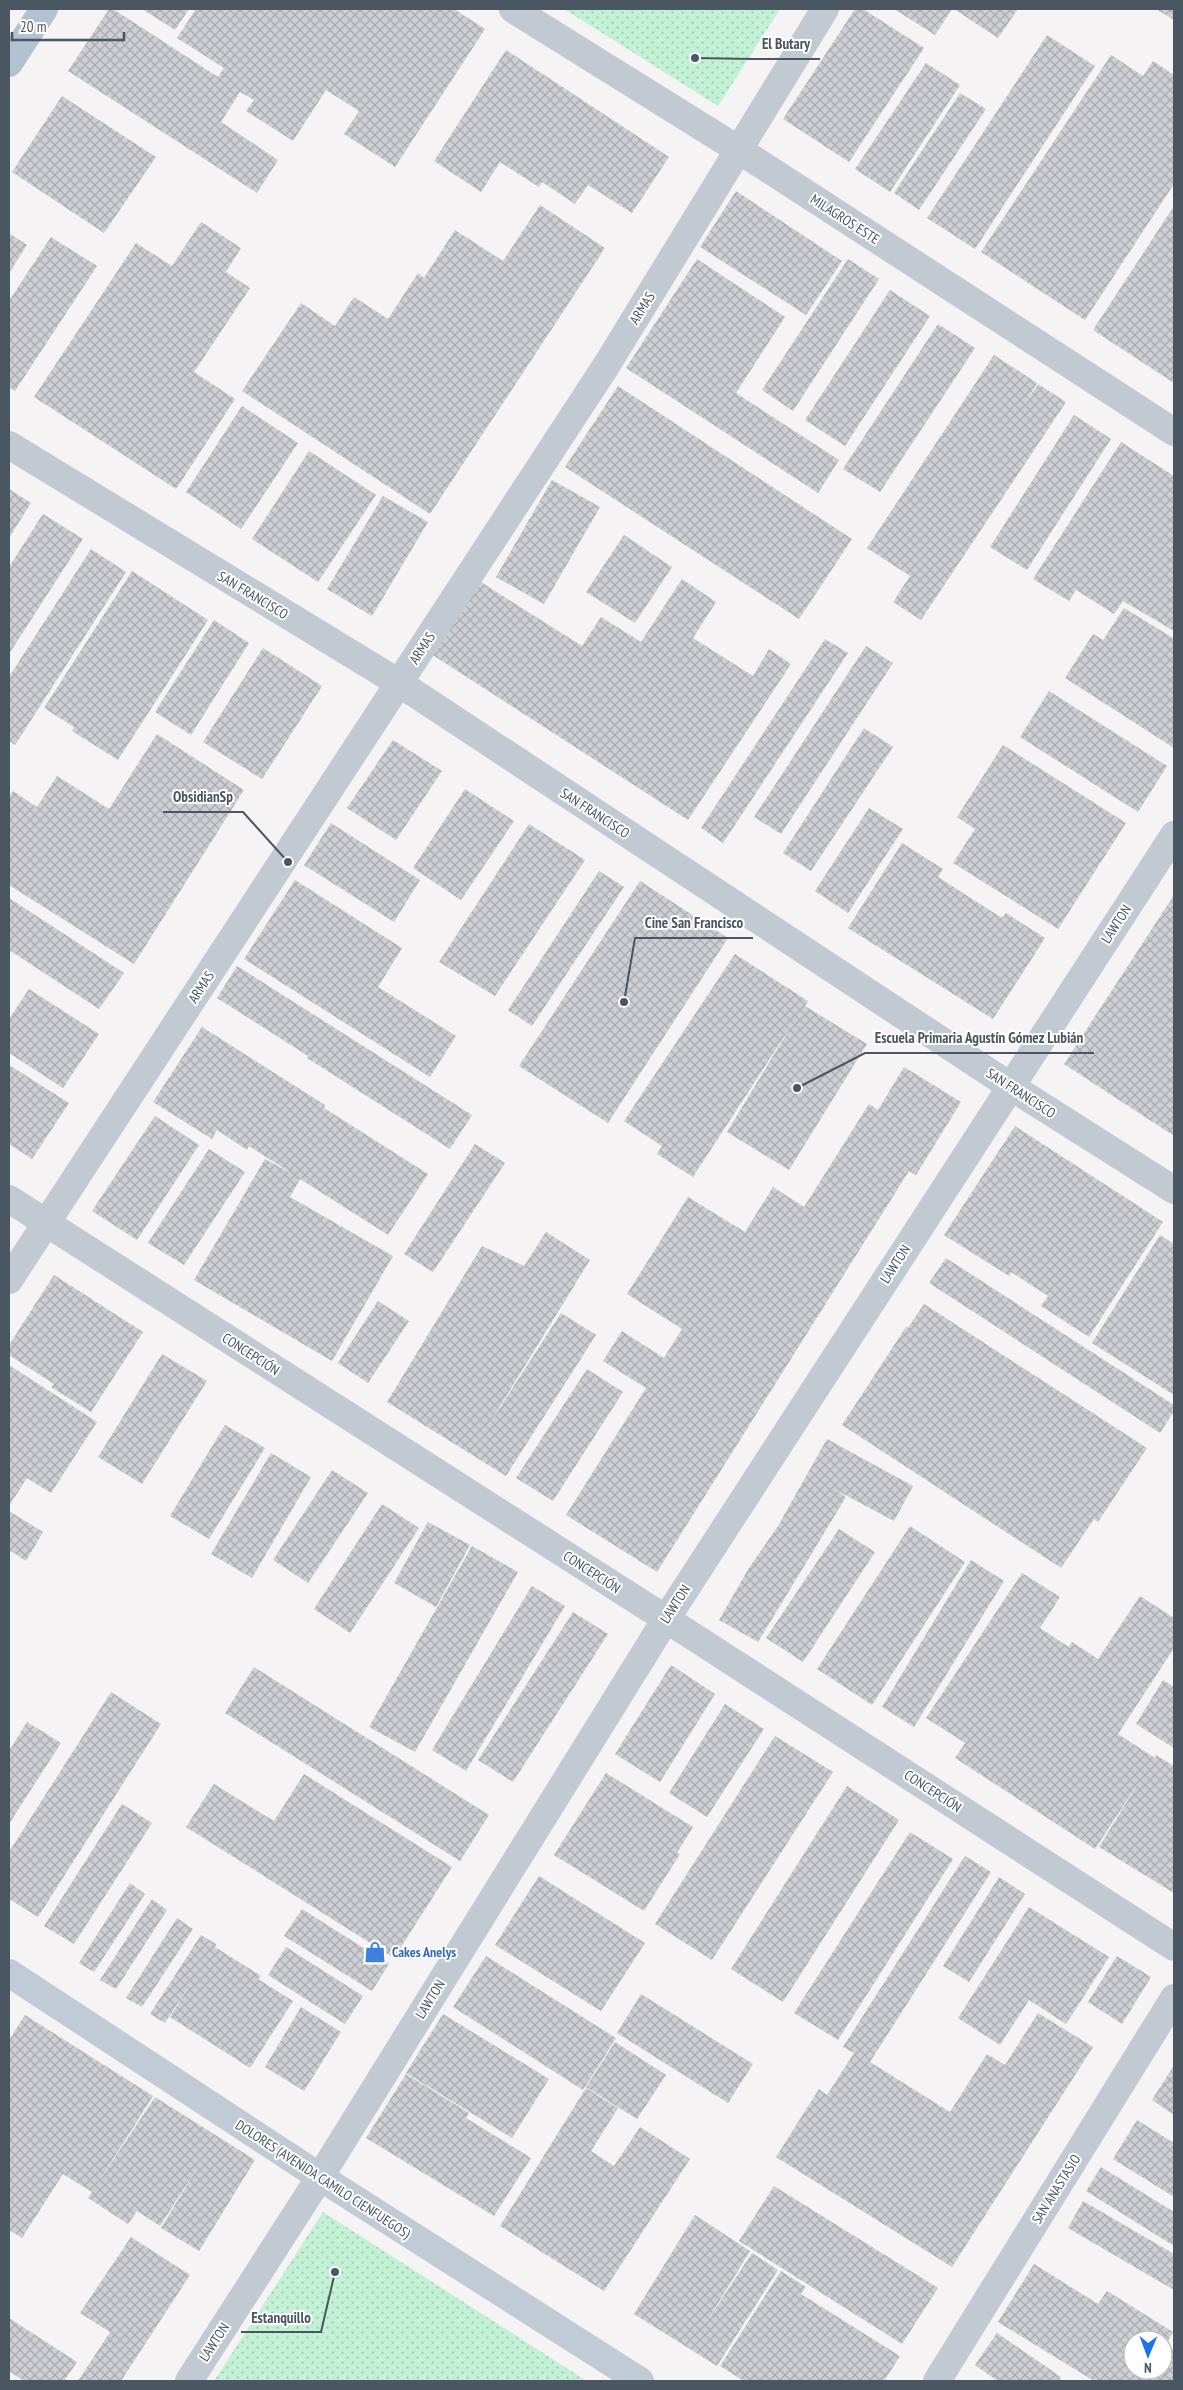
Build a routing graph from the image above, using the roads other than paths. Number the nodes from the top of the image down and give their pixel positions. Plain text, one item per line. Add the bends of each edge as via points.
1 (44, 9) edge
2 (513, 9) edge
3 (825, 9) edge
4 (9, 63) edge
5 (739, 150) junction
6 (1174, 432) edge
7 (9, 446) edge
8 (399, 684) junction
9 (1174, 835) edge
10 (1010, 1086) junction
11 (1174, 1190) edge
12 (9, 1199) edge
13 (47, 1224) junction
14 (9, 1280) edge
15 (666, 1619) junction
16 (1174, 1947) edge
17 (9, 1972) edge
18 (1174, 1998) edge
19 (320, 2177) junction
20 (189, 2381) edge
21 (640, 2381) edge
22 (937, 2381) edge

1 - 4 main road
2 - 5 street, MILAGROS ESTE
3 - 5 street, ARMAS
5 - 6 street, MILAGROS ESTE
5 - 8 street, ARMAS via 606,366
7 - 8 street, SAN FRANCISCO
8 - 10 street, SAN FRANCISCO
8 - 13 street, ARMAS
9 - 10 street, LAWTON
10 - 11 street, SAN FRANCISCO
10 - 15 street, LAWTON
12 - 13 street, CONCEPCIÓN
13 - 14 street, ARMAS
13 - 15 street, CONCEPCIÓN
15 - 16 street, CONCEPCIÓN
15 - 19 street, LAWTON
17 - 19 main road, DOLORES (AVENIDA CAMILO CIENFUEGOS)
18 - 22 street, SAN ANASTASIO
19 - 20 street, LAWTON
19 - 21 main road, DOLORES (AVENIDA CAMILO CIENFUEGOS)

